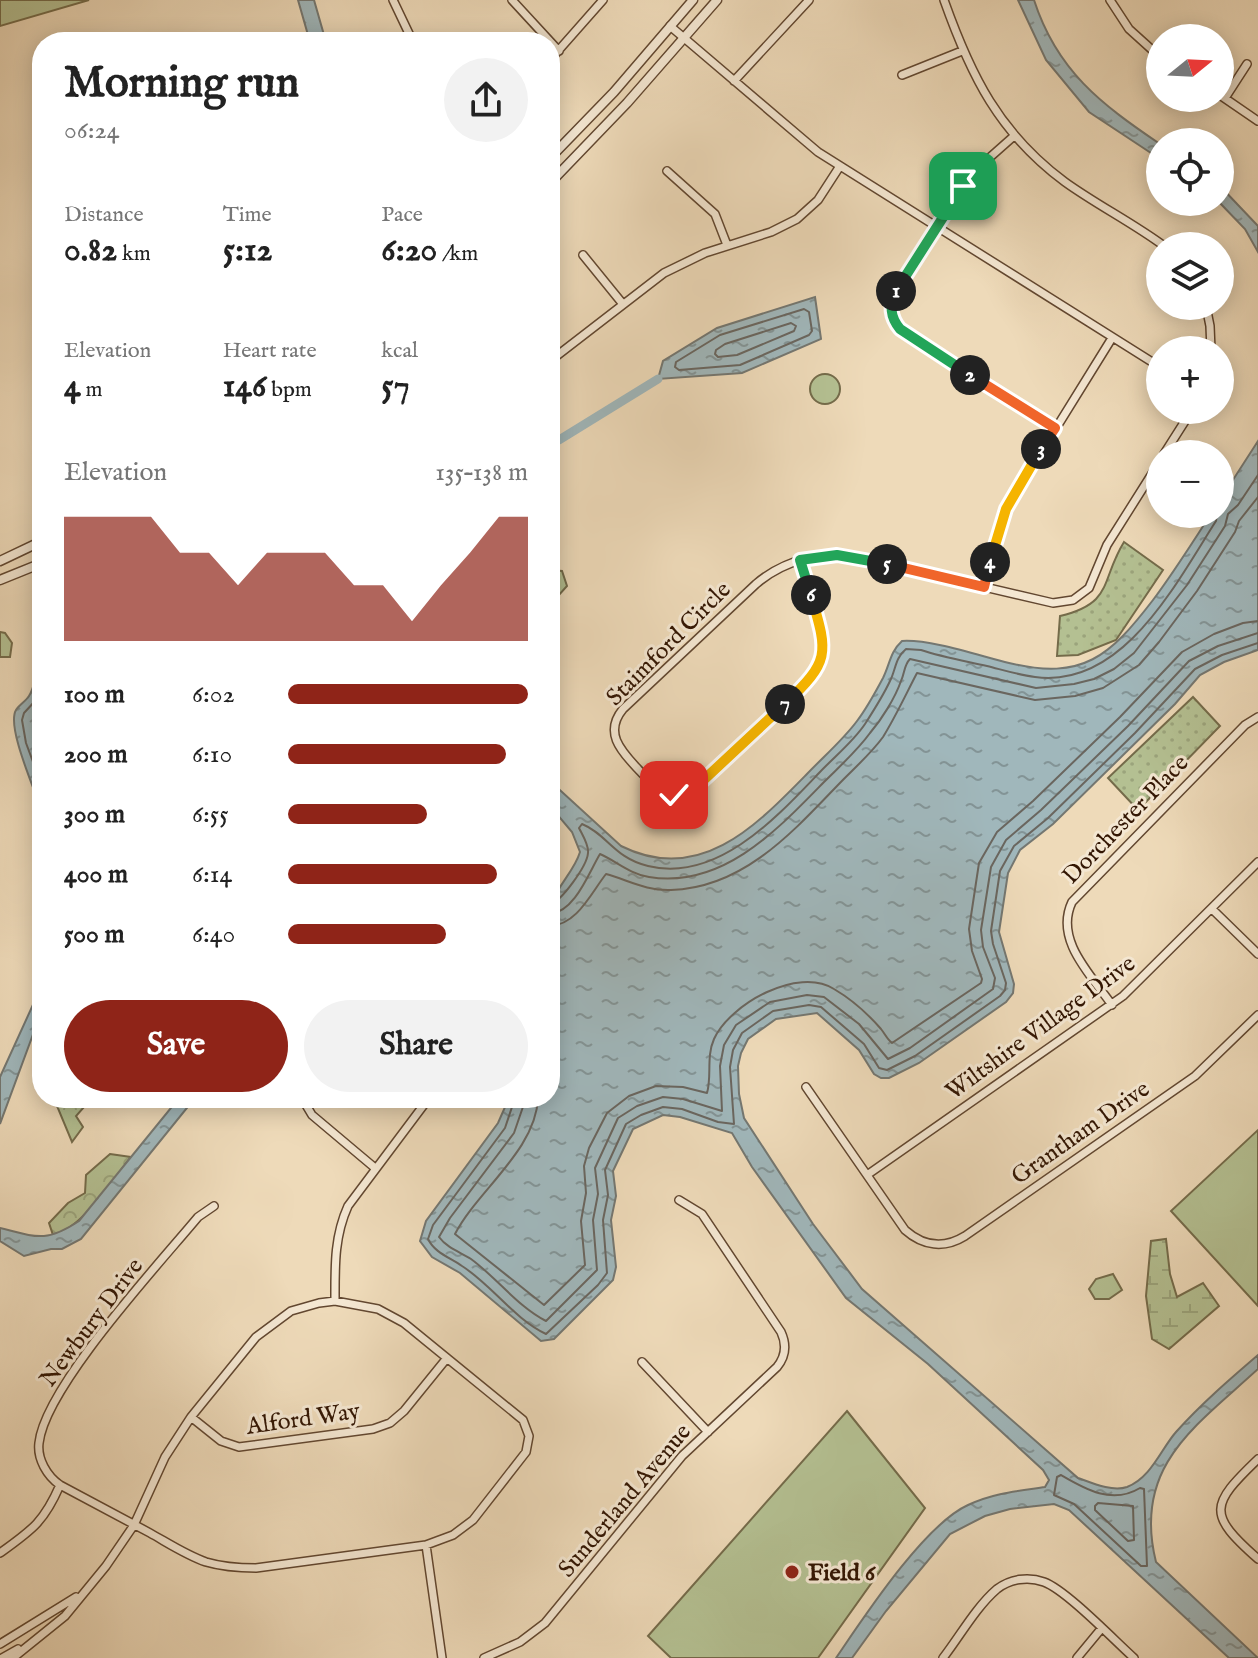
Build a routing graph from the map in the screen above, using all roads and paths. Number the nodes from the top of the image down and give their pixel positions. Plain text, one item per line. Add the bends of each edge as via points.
1 (393, 0) edge
2 (512, 0) edge
3 (603, 0) edge
4 (693, 0) edge
5 (717, 0) edge
6 (809, 0) edge
7 (944, 0) edge
8 (1110, 0) edge
9 (670, 26) junction
10 (408, 32) edge
11 (541, 32) edge
12 (683, 37) junction
13 (1146, 44) edge
14 (560, 50) edge
15 (962, 51) junction
16 (1247, 64) dead end
17 (902, 75) dead end
18 (734, 81) junction
19 (1234, 81) edge
20 (1234, 105) edge
21 (1258, 121) edge
22 (1014, 136) junction
23 (560, 148) edge
24 (840, 166) junction
25 (667, 171) dead end
26 (560, 173) edge
27 (937, 227) junction
28 (1146, 234) edge
29 (727, 245) junction
30 (583, 255) dead end
31 (622, 303) junction
32 (1112, 338) junction
33 (560, 353) edge
34 (1146, 359) edge
35 (1055, 428) junction
36 (1146, 483) edge
37 (32, 546) edge
38 (800, 560) junction
39 (0, 561) edge
40 (32, 567) edge
41 (0, 580) edge
42 (984, 587) junction
43 (1258, 717) edge
44 (1258, 862) edge
45 (1213, 910) junction
46 (1258, 954) edge
47 (1112, 1005) junction
48 (1258, 1015) edge
49 (806, 1087) dead end
50 (308, 1108) edge
51 (421, 1108) edge
52 (375, 1168) junction
53 (867, 1175) junction
54 (679, 1200) dead end
55 (214, 1206) dead end
56 (335, 1301) junction
57 (447, 1358) junction
58 (642, 1362) dead end
59 (191, 1417) junction
60 (708, 1432) junction
61 (1258, 1459) edge
62 (60, 1485) junction
63 (134, 1525) junction
64 (426, 1545) junction
65 (0, 1553) edge
66 (1258, 1559) edge
67 (82, 1594) junction
68 (1101, 1629) junction
69 (39, 1637) junction
70 (0, 1644) edge
71 (2, 1658) edge
72 (13, 1658) edge
73 (442, 1658) edge
74 (484, 1658) edge
75 (943, 1658) edge
76 (1077, 1658) edge
77 (1134, 1658) edge

1 - 10 street
2 - 11 street
3 - 14 street
4 - 9 street
5 - 12 street
6 - 18 street
7 - 15 street
8 - 13 street
9 - 12 street
9 - 23 street
12 - 18 street
12 - 26 street
15 - 17 street
15 - 22 street via 983,94
16 - 19 street
18 - 24 street
20 - 21 street
22 - 27 street via 971,176
22 - 28 street via 1068,184
24 - 27 street
24 - 29 street via 818,200 797,219
25 - 29 street via 715,214
27 - 32 street
27 - 35 street via 893,297 896,325
29 - 31 street via 674,267
30 - 31 street
31 - 33 street
32 - 34 street
32 - 35 street
35 - 42 street via 1006,509
36 - 42 street via 1107,545 1093,582 1079,596 1053,603
37 - 39 street
38 - 38 street, Staimford Circle via 823,637 816,672 695,788 674,795 658,789 618,746 617,718 756,584
38 - 42 street via 852,556
40 - 41 street
43 - 47 street, Dorchester Place via 1072,902 1069,942
44 - 45 street, Wiltshire Village Drive
45 - 46 street
45 - 47 street, Wiltshire Village Drive
47 - 53 street, Wiltshire Village Drive
48 - 53 street, Grantham Drive via 1195,1076 954,1242 936,1244 910,1234
49 - 53 street
50 - 52 street
51 - 52 street
52 - 56 street via 342,1219 335,1249
54 - 60 street, Sunderland Avenue via 702,1214 785,1344 777,1367
55 - 62 street, Newbury Drive via 198,1217 90,1348 60,1394 38,1446 43,1465
56 - 57 street via 365,1304 392,1315
56 - 59 street via 305,1306 266,1327
57 - 59 street, Alford Way via 400,1416 379,1428 239,1447 221,1441
57 - 64 street, Newbury Drive via 523,1420 530,1441 473,1520
58 - 60 street
59 - 63 street via 165,1457
60 - 74 street, Sunderland Avenue via 673,1466 545,1623 520,1642
61 - 66 street via 1228,1488 1220,1511 1228,1531
62 - 63 street, Newbury Drive
62 - 65 street via 39,1524
63 - 64 street, Newbury Drive via 204,1561 238,1568
63 - 67 street
64 - 73 street
67 - 69 street
67 - 70 street
68 - 75 street via 1050,1584 1015,1580 990,1597
68 - 76 street
68 - 77 street
69 - 71 street
69 - 72 street

